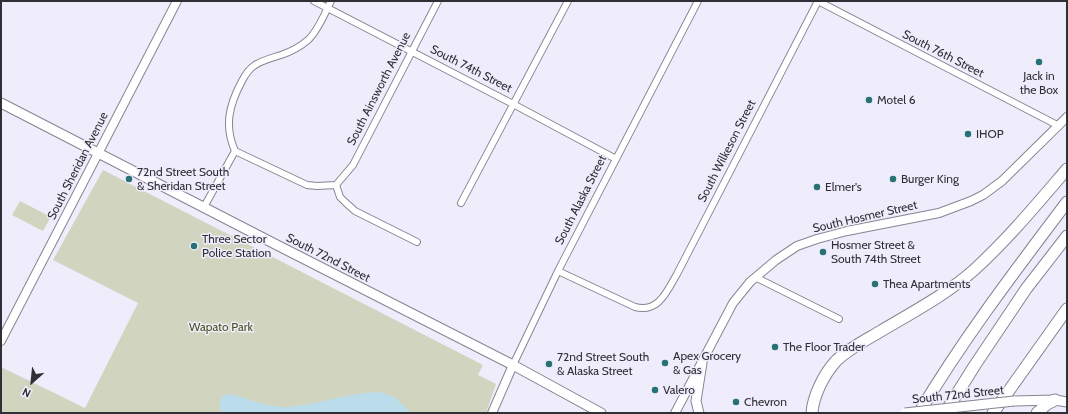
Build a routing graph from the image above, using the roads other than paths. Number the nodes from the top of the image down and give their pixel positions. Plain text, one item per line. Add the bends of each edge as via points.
1 (177, 1) edge
2 (314, 1) edge
3 (331, 1) edge
4 (438, 1) edge
5 (568, 1) edge
6 (698, 1) edge
7 (818, 1) edge
8 (328, 8) junction
9 (411, 52) junction
10 (1, 103) edge
11 (513, 104) junction
12 (1067, 117) edge
13 (1059, 126) junction
14 (235, 151) junction
15 (98, 153) junction
16 (616, 159) junction
17 (1067, 169) edge
18 (336, 185) junction
19 (1067, 202) edge
20 (461, 203) dead end
21 (204, 207) junction
22 (1067, 236) edge
23 (417, 242) dead end
24 (558, 271) junction
25 (755, 277) junction
26 (1067, 309) edge
27 (839, 319) dead end
28 (1, 341) edge
29 (702, 363) junction
30 (513, 365) junction
31 (1055, 400) junction
32 (1067, 402) edge
33 (492, 413) edge
34 (601, 413) edge
35 (675, 413) edge
36 (699, 413) edge
37 (812, 413) edge
38 (905, 413) edge
39 (919, 413) edge
40 (945, 413) edge
41 (993, 413) edge
42 (1037, 413) edge

1 - 15 main road, South Sheridan Avenue
2 - 8 street, South 74th Street
3 - 8 street
4 - 9 street, South Ainsworth Avenue
5 - 11 street
6 - 16 street, South Alaska Street
7 - 13 street, South 76th Street
7 - 24 street, South Wilkeson Street via 661,300 651,307 640,308
8 - 9 street, South 74th Street
8 - 14 street via 309,39 282,55 254,65 247,73 229,111 230,140
9 - 11 street, South 74th Street
9 - 18 street, South Ainsworth Avenue via 353,165
10 - 15 main road, South 72nd Street
11 - 16 street, South 74th Street
11 - 20 street
12 - 13 main road, South Hosmer Street
13 - 25 main road, South Hosmer Street via 1002,181 971,201 939,213 847,231 797,246
14 - 18 street via 307,185
14 - 21 street
15 - 21 main road, South 72nd Street
15 - 28 main road, South Sheridan Avenue
16 - 24 street, South Alaska Street
17 - 37 highway via 996,248 961,281 837,360 823,380
18 - 23 street via 340,197 355,211
19 - 39 highway via 1007,281
21 - 30 main road, South 72nd Street
22 - 40 highway via 1026,289
24 - 30 street, South Alaska Street
25 - 27 street
25 - 29 main road, South Hosmer Street via 733,303
26 - 41 highway
29 - 35 main road, South Hosmer Street
29 - 36 main road via 696,401
30 - 33 main road, South Alaska Street
30 - 34 main road, South 72nd Street
31 - 32 main road
31 - 38 main road, South 72nd Street, bridge via 1014,401
31 - 42 highway

